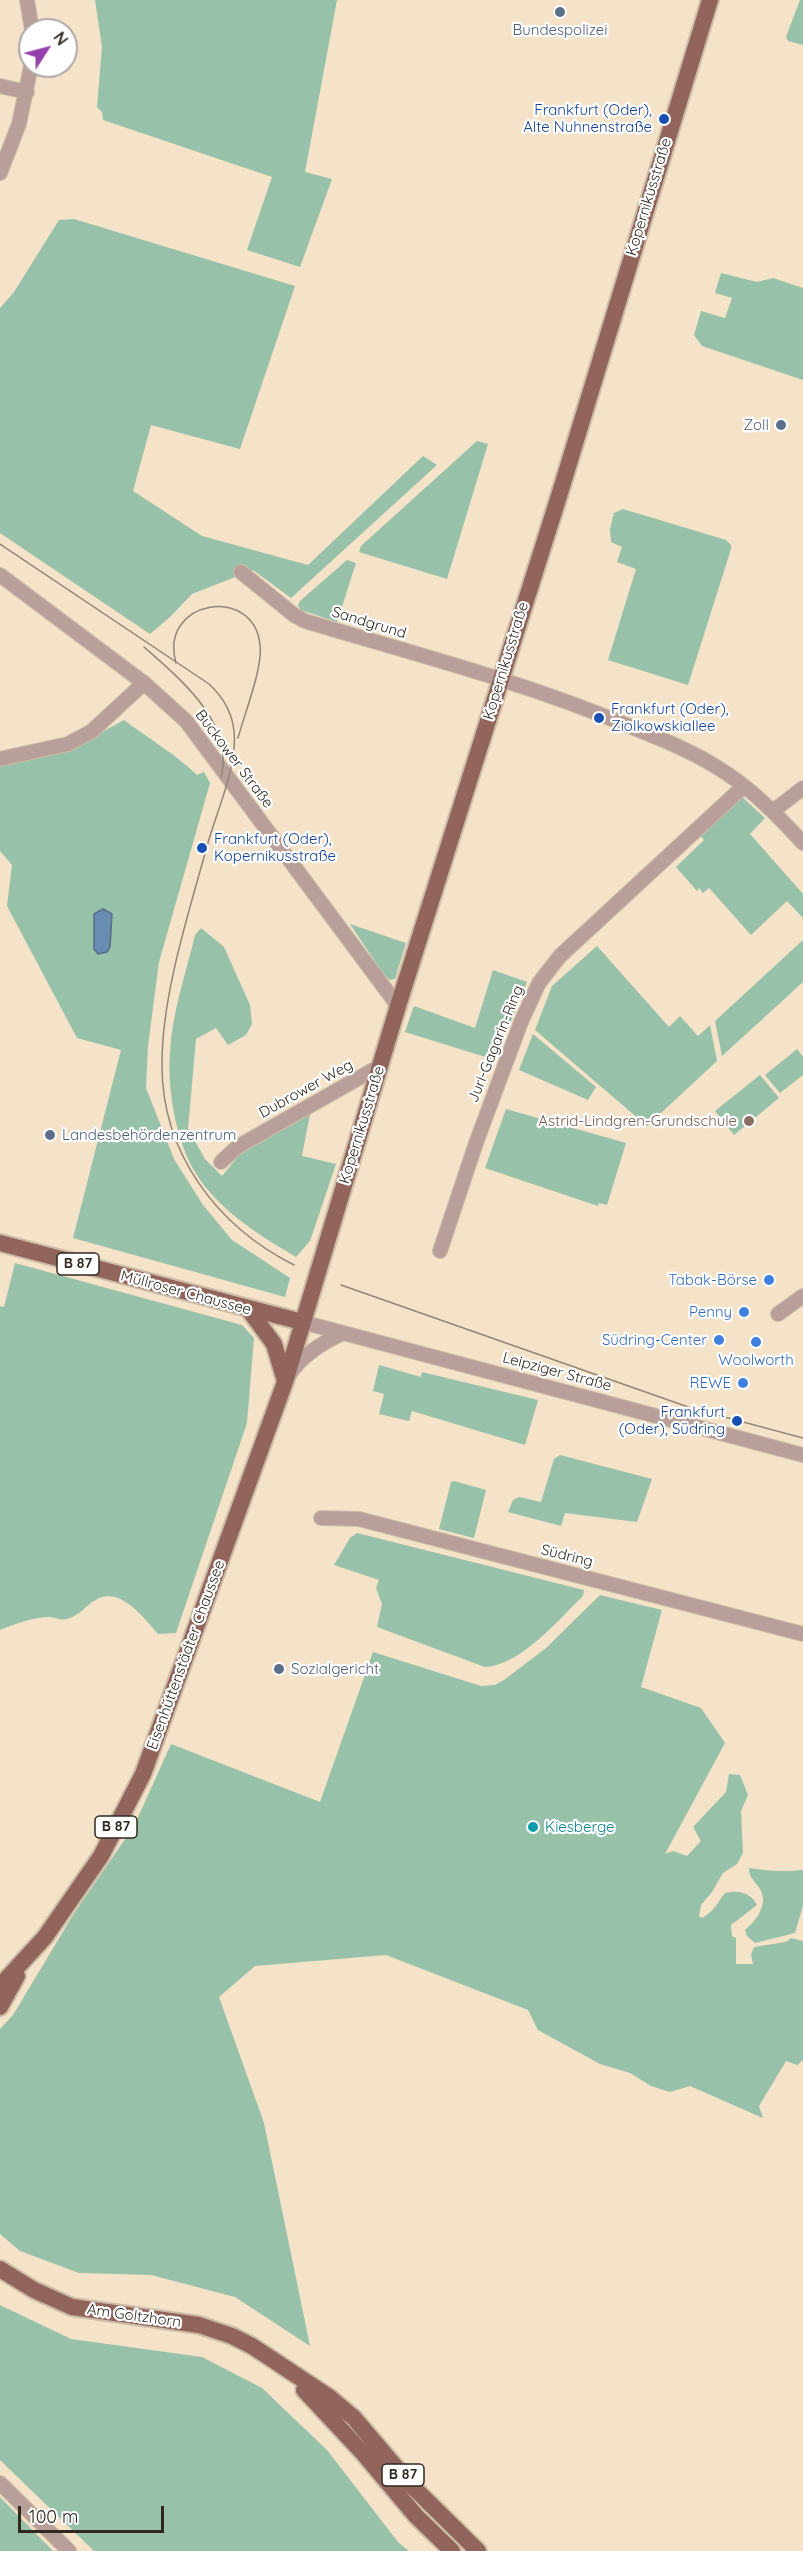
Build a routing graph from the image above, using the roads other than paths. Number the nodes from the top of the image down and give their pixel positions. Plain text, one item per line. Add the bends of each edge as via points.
1 (27, 0) edge
2 (710, 0) edge
3 (30, 18) edge
4 (29, 78) edge
5 (0, 86) edge
6 (27, 92) junction
7 (0, 173) edge
8 (241, 572) dead end
9 (0, 575) edge
10 (501, 680) junction
11 (144, 683) junction
12 (0, 759) edge
13 (744, 786) junction
14 (803, 788) edge
15 (773, 811) junction
16 (803, 843) edge
17 (398, 1006) junction
18 (380, 1066) junction
19 (221, 1162) dead end
20 (0, 1243) edge
21 (440, 1251) dead end
22 (803, 1296) edge
23 (249, 1310) junction
24 (778, 1314) dead end
25 (302, 1322) junction
26 (343, 1333) junction
27 (285, 1382) junction
28 (803, 1455) edge
29 (321, 1518) dead end
30 (803, 1634) edge
31 (22, 1964) junction
32 (0, 1986) edge
33 (0, 2007) edge
34 (0, 2269) edge
35 (271, 2358) junction
36 (0, 2483) edge
37 (69, 2551) edge
38 (452, 2551) edge
39 (478, 2551) edge

1 - 3 street
2 - 10 main road, Kopernikusstraße
4 - 6 street
5 - 6 street
6 - 7 street
8 - 10 street, Sandgrund via 304,621
9 - 11 street, Buckower Straße
10 - 13 street, Sandgrund via 675,745
10 - 17 main road, Kopernikusstraße
11 - 12 street via 92,730 68,744
11 - 17 street, Buckower Straße via 186,721
13 - 15 street, Sandgrund
13 - 21 street, Juri-Gagarin-Ring via 560,956 539,983 501,1073
14 - 15 street
15 - 16 street, Sandgrund
17 - 18 main road, Kopernikusstraße
18 - 19 street, Dubrower Weg via 237,1147
18 - 25 main road, Kopernikusstraße
20 - 23 main road, Müllroser Chaussee / B 87
22 - 24 street
23 - 25 main road, Müllroser Chaussee / B 87
23 - 27 main road via 274,1344
25 - 26 street, Leipziger Straße
25 - 27 main road, Eisenhüttenstädter Chaussee / B 87
26 - 27 street via 297,1364
26 - 28 street, Leipziger Straße
27 - 31 main road, Eisenhüttenstädter Chaussee / B 87 via 143,1774 101,1856
29 - 30 street, Südring via 359,1519
31 - 32 main road, Eisenhüttenstädter Chaussee / B 87
31 - 33 main road, Eisenhüttenstädter Chaussee / B 87
34 - 35 main road, Am Goltzhorn / B 87 via 72,2307 199,2325 232,2336
35 - 38 main road, Am Goltzhorn / B 87 via 321,2406 416,2516
35 - 39 main road, Am Goltzhorn / B 87 via 354,2418 411,2485
36 - 37 street

